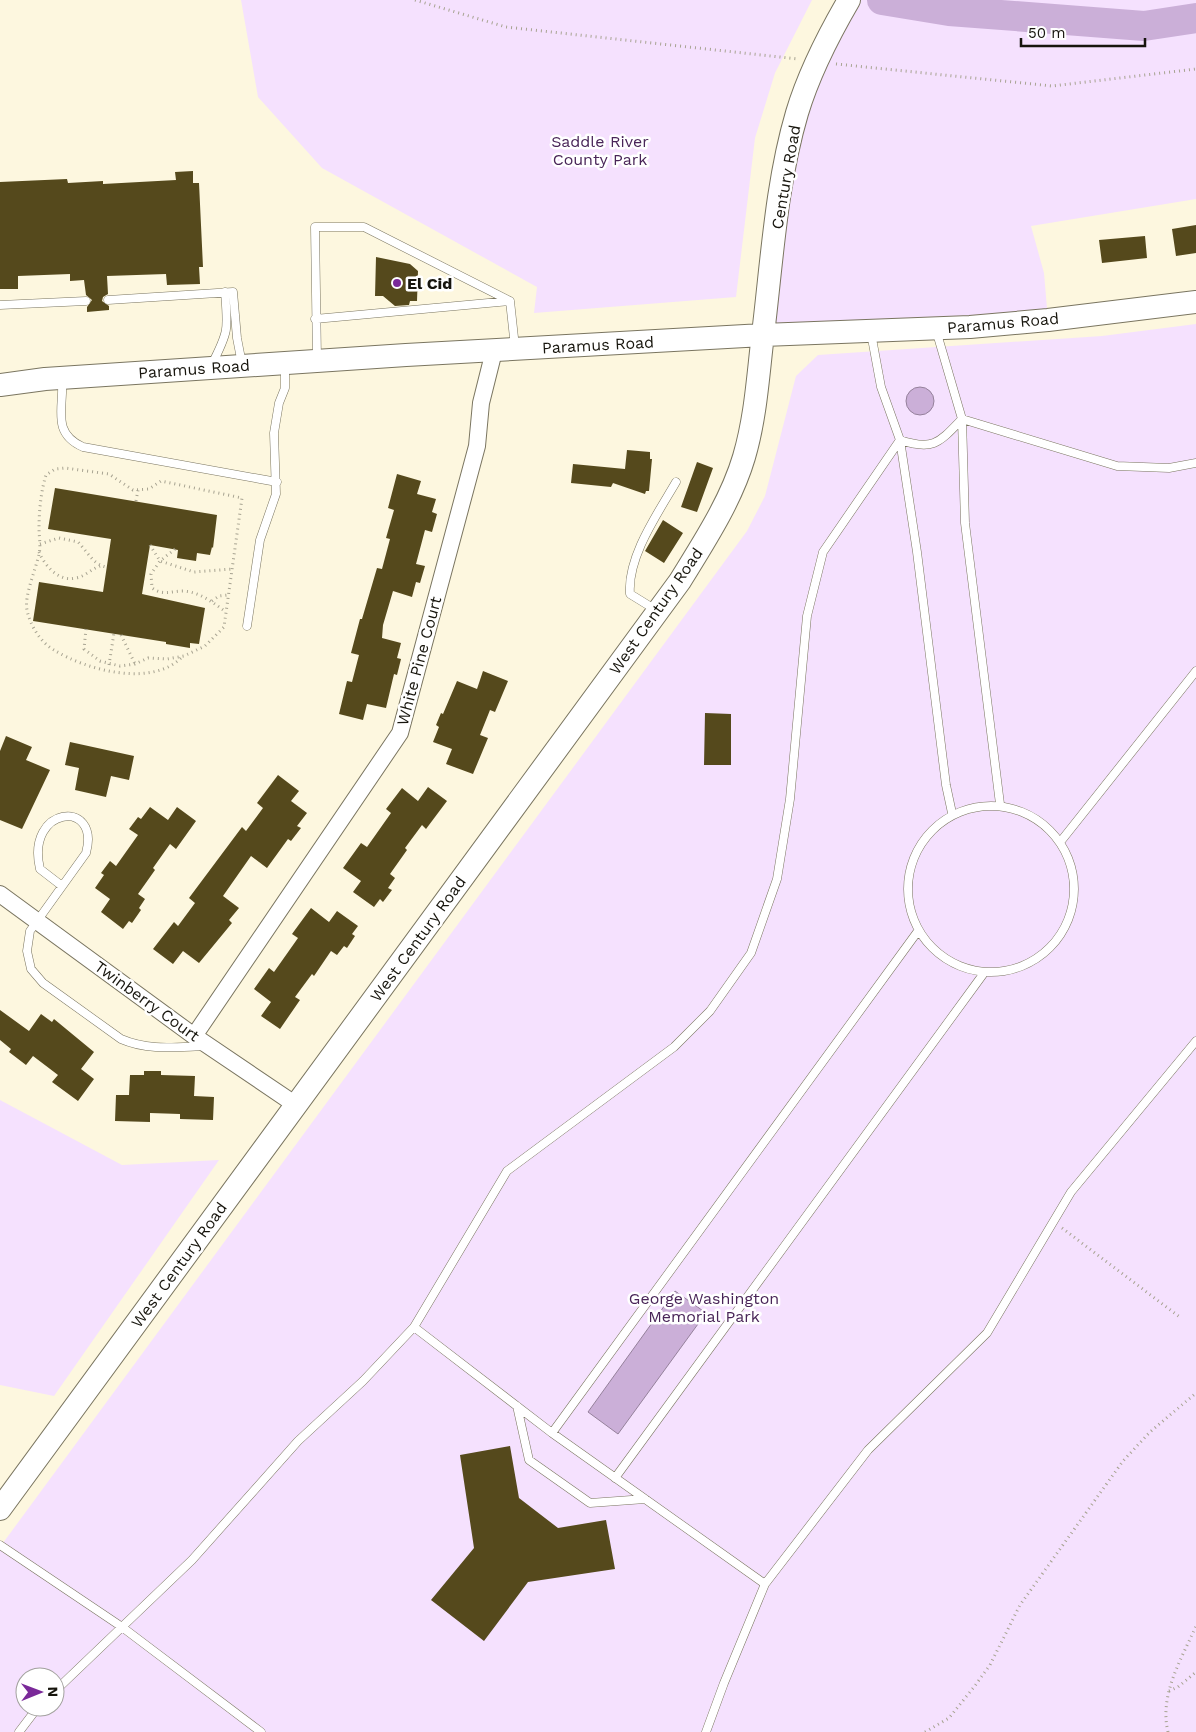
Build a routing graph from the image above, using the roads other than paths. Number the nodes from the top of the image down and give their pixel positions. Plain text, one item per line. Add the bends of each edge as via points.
1 (849, 0) edge
2 (225, 292) junction
3 (108, 300) dead end
4 (86, 301) dead end
5 (510, 301) junction
6 (1196, 302) edge
7 (0, 305) edge
8 (315, 318) junction
9 (936, 328) junction
10 (871, 331) junction
11 (763, 335) junction
12 (505, 350) junction
13 (317, 361) junction
14 (285, 363) junction
15 (242, 366) junction
16 (210, 368) junction
17 (62, 378) junction
18 (0, 385) edge
19 (962, 420) junction
20 (900, 440) junction
21 (1196, 463) edge
22 (277, 482) junction
23 (676, 482) dead end
24 (658, 611) junction
25 (247, 626) dead end
26 (1196, 671) edge
27 (1000, 804) junction
28 (952, 813) junction
29 (1061, 841) junction
30 (62, 886) junction
31 (0, 894) edge
32 (37, 921) junction
33 (918, 931) junction
34 (984, 973) junction
35 (194, 1036) junction
36 (1196, 1041) edge
37 (208, 1045) junction
38 (296, 1105) junction
39 (414, 1327) junction
40 (517, 1406) junction
41 (552, 1433) junction
42 (615, 1478) junction
43 (645, 1499) junction
44 (0, 1509) edge
45 (0, 1546) edge
46 (765, 1584) junction
47 (122, 1627) junction
48 (65, 1681) edge
49 (30, 1717) edge
50 (19, 1732) edge
51 (261, 1732) edge
52 (706, 1732) edge

1 - 11 main road, Century Road via 824,44 806,87 788,146
2 - 3 lane
2 - 15 lane via 233,292
2 - 16 lane via 228,327
4 - 7 lane
5 - 8 lane
5 - 8 lane via 364,227 315,227
5 - 12 lane
6 - 9 main road, Paramus Road via 1048,320
8 - 13 lane
9 - 10 main road, Paramus Road
9 - 19 lane
10 - 11 main road, Paramus Road
10 - 20 lane via 881,387
11 - 12 main road, Paramus Road
11 - 24 main road, West Century Road via 755,412 744,458 706,539
12 - 13 main road, Paramus Road
12 - 35 street, White Pine Court via 481,403 477,446 400,733
13 - 14 main road, Paramus Road
14 - 15 main road, Paramus Road
14 - 22 lane via 286,388 279,402 274,433
15 - 16 main road, Paramus Road
16 - 17 main road, Paramus Road
17 - 18 main road, Paramus Road
17 - 22 lane via 61,423 70,441 83,447
19 - 20 lane via 942,440 920,446
19 - 21 lane via 1117,466 1169,468
19 - 27 lane via 965,523
20 - 28 lane
20 - 39 lane via 823,552 807,616 790,799 777,879 751,953 710,1011 674,1047 507,1171
22 - 25 lane via 275,503 260,540
23 - 24 lane via 648,530 629,582 630,594
24 - 38 main road, West Century Road
26 - 29 lane
27 - 28 lane via 976,805
27 - 29 lane via 1034,816
28 - 33 lane via 926,835 910,865 907,899
29 - 34 lane via 1074,878 1074,901 1064,931 1043,955 1016,970
30 - 30 lane via 86,853 89,839 83,823 66,815 47,825 38,849 40,869
30 - 32 lane
31 - 32 street, Twinberry Court
32 - 35 street, Twinberry Court
32 - 37 lane via 30,931 27,952 31,969 43,983 121,1039 155,1048
33 - 34 lane via 935,952 950,962
33 - 41 lane
34 - 42 lane
35 - 37 street, Twinberry Court
36 - 46 lane via 1071,1192 987,1333 868,1450
37 - 38 street, Twinberry Court
38 - 44 main road, West Century Road
39 - 40 lane
39 - 47 lane via 298,1442 192,1560
40 - 41 lane
40 - 43 lane via 529,1460 590,1503
41 - 42 lane
42 - 43 lane
43 - 46 lane
45 - 47 lane
46 - 52 lane
47 - 48 lane
47 - 51 lane
49 - 50 lane

